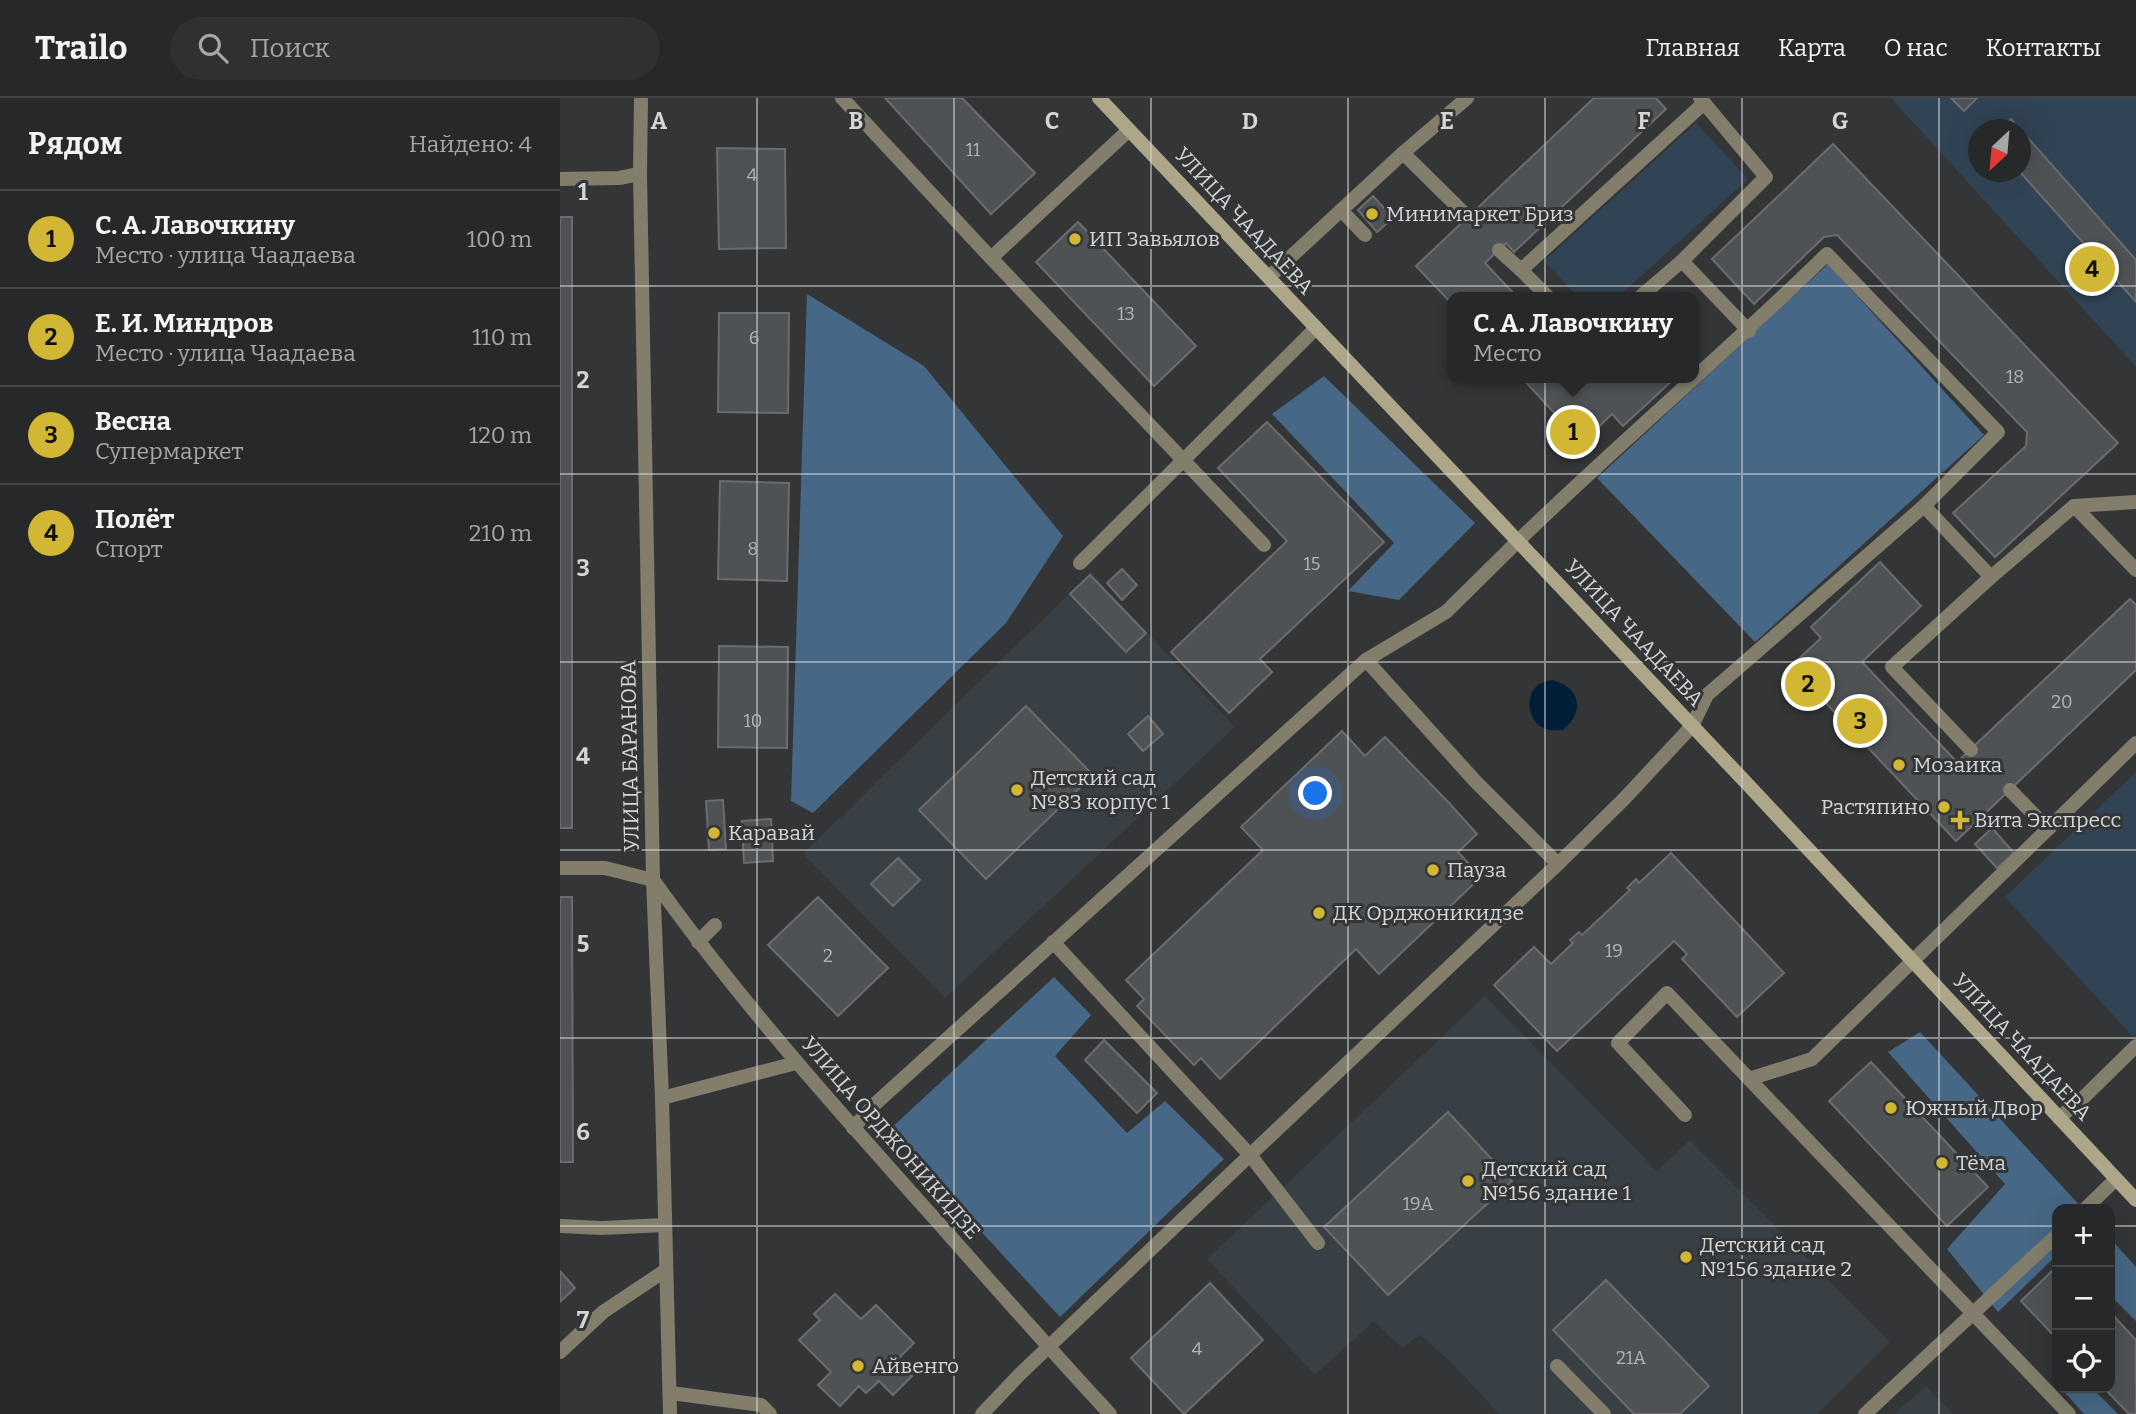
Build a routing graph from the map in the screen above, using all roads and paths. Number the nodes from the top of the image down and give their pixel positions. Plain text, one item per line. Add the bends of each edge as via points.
1 (641, 98) edge
2 (842, 98) edge
3 (1099, 98) edge
4 (1468, 98) edge
5 (1702, 101) edge
6 (1129, 130) junction
7 (1403, 153) junction
8 (640, 174) junction
9 (560, 178) edge
10 (1341, 210) junction
11 (1468, 217) dead end
12 (1365, 235) dead end
13 (1499, 250) dead end
14 (991, 258) junction
15 (1682, 261) junction
16 (1521, 270) junction
17 (1269, 277) junction
18 (1543, 292) edge
19 (1646, 292) edge
20 (1316, 328) junction
21 (1749, 331) junction
22 (1699, 375) edge
23 (1690, 383) edge
24 (1183, 462) junction
25 (2136, 502) edge
26 (1924, 506) junction
27 (2074, 506) junction
28 (1518, 541) junction
29 (1264, 545) dead end
30 (1080, 563) dead end
31 (2136, 570) edge
32 (1991, 577) junction
33 (1366, 660) junction
34 (1692, 726) junction
35 (2136, 743) edge
36 (1971, 750) dead end
37 (2010, 790) dead end
38 (2048, 829) junction
39 (1558, 864) junction
40 (560, 868) edge
41 (653, 880) junction
42 (715, 925) dead end
43 (698, 943) junction
44 (1053, 943) junction
45 (1912, 961) junction
46 (2135, 1048) edge
47 (796, 1063) junction
48 (1749, 1079) junction
49 (662, 1098) junction
50 (1685, 1115) dead end
51 (2059, 1118) junction
52 (853, 1128) junction
53 (1250, 1155) junction
54 (2116, 1179) junction
55 (2136, 1200) edge
56 (2090, 1204) edge
57 (664, 1224) junction
58 (560, 1226) edge
59 (2052, 1240) edge
60 (1318, 1243) dead end
61 (666, 1270) junction
62 (1974, 1313) junction
63 (1048, 1349) junction
64 (560, 1352) edge
65 (1558, 1366) dead end
66 (671, 1393) junction
67 (670, 1414) edge
68 (771, 1414) edge
69 (982, 1414) edge
70 (1110, 1414) edge
71 (1604, 1414) edge
72 (1865, 1414) edge
73 (2069, 1414) edge

1 - 8 street, УЛИЦА БАРАНОВА
2 - 14 street
3 - 6 street, УЛИЦА ЧААДАЕВА
4 - 7 street
5 - 15 street via 1766,177
5 - 16 street
6 - 14 street
6 - 17 street, УЛИЦА ЧААДАЕВА
7 - 10 street
7 - 11 street
8 - 9 street
8 - 41 street, УЛИЦА БАРАНОВА
10 - 12 street
10 - 17 street
13 - 16 street
14 - 24 street
15 - 19 street
15 - 21 street
16 - 18 street
17 - 20 street, УЛИЦА ЧААДАЕВА
20 - 24 street
20 - 28 street, УЛИЦА ЧААДАЕВА
21 - 22 street
21 - 26 street via 1827,254 1998,432
23 - 28 street
24 - 29 street
24 - 30 street
25 - 27 street
26 - 32 street
26 - 34 street via 1707,695
27 - 31 street
27 - 32 street
28 - 33 street via 1446,612
28 - 34 street, УЛИЦА ЧААДАЕВА
32 - 36 street via 1892,667
33 - 39 street
33 - 44 street
34 - 39 street
34 - 45 street, УЛИЦА ЧААДАЕВА
35 - 38 street
37 - 38 street
38 - 45 street
39 - 53 street
40 - 41 street via 605,867
41 - 43 street, УЛИЦА ОРДЖОНИКИДЗЕ
41 - 49 street, УЛИЦА БАРАНОВА
42 - 43 street
43 - 47 street, УЛИЦА ОРДЖОНИКИДЗЕ
44 - 52 street
44 - 53 street
45 - 48 street via 1812,1059
45 - 51 street, УЛИЦА ЧААДАЕВА
46 - 51 street
47 - 49 street
47 - 52 street, УЛИЦА ОРДЖОНИКИДЗЕ
48 - 50 street via 1667,993 1618,1043
48 - 62 street
49 - 57 street, УЛИЦА БАРАНОВА
51 - 54 street, УЛИЦА ЧААДАЕВА
52 - 63 street, УЛИЦА ОРДЖОНИКИДЗЕ
53 - 60 street
53 - 63 street
54 - 55 street, УЛИЦА ЧААДАЕВА
54 - 56 street
57 - 58 street
57 - 61 street, УЛИЦА БАРАНОВА
59 - 62 street
61 - 64 street via 603,1312
61 - 66 street, УЛИЦА БАРАНОВА
62 - 72 street
62 - 73 street
63 - 69 street
63 - 70 street, УЛИЦА ОРДЖОНИКИДЗЕ
65 - 71 street
66 - 67 street, УЛИЦА БАРАНОВА
66 - 68 street via 761,1405

